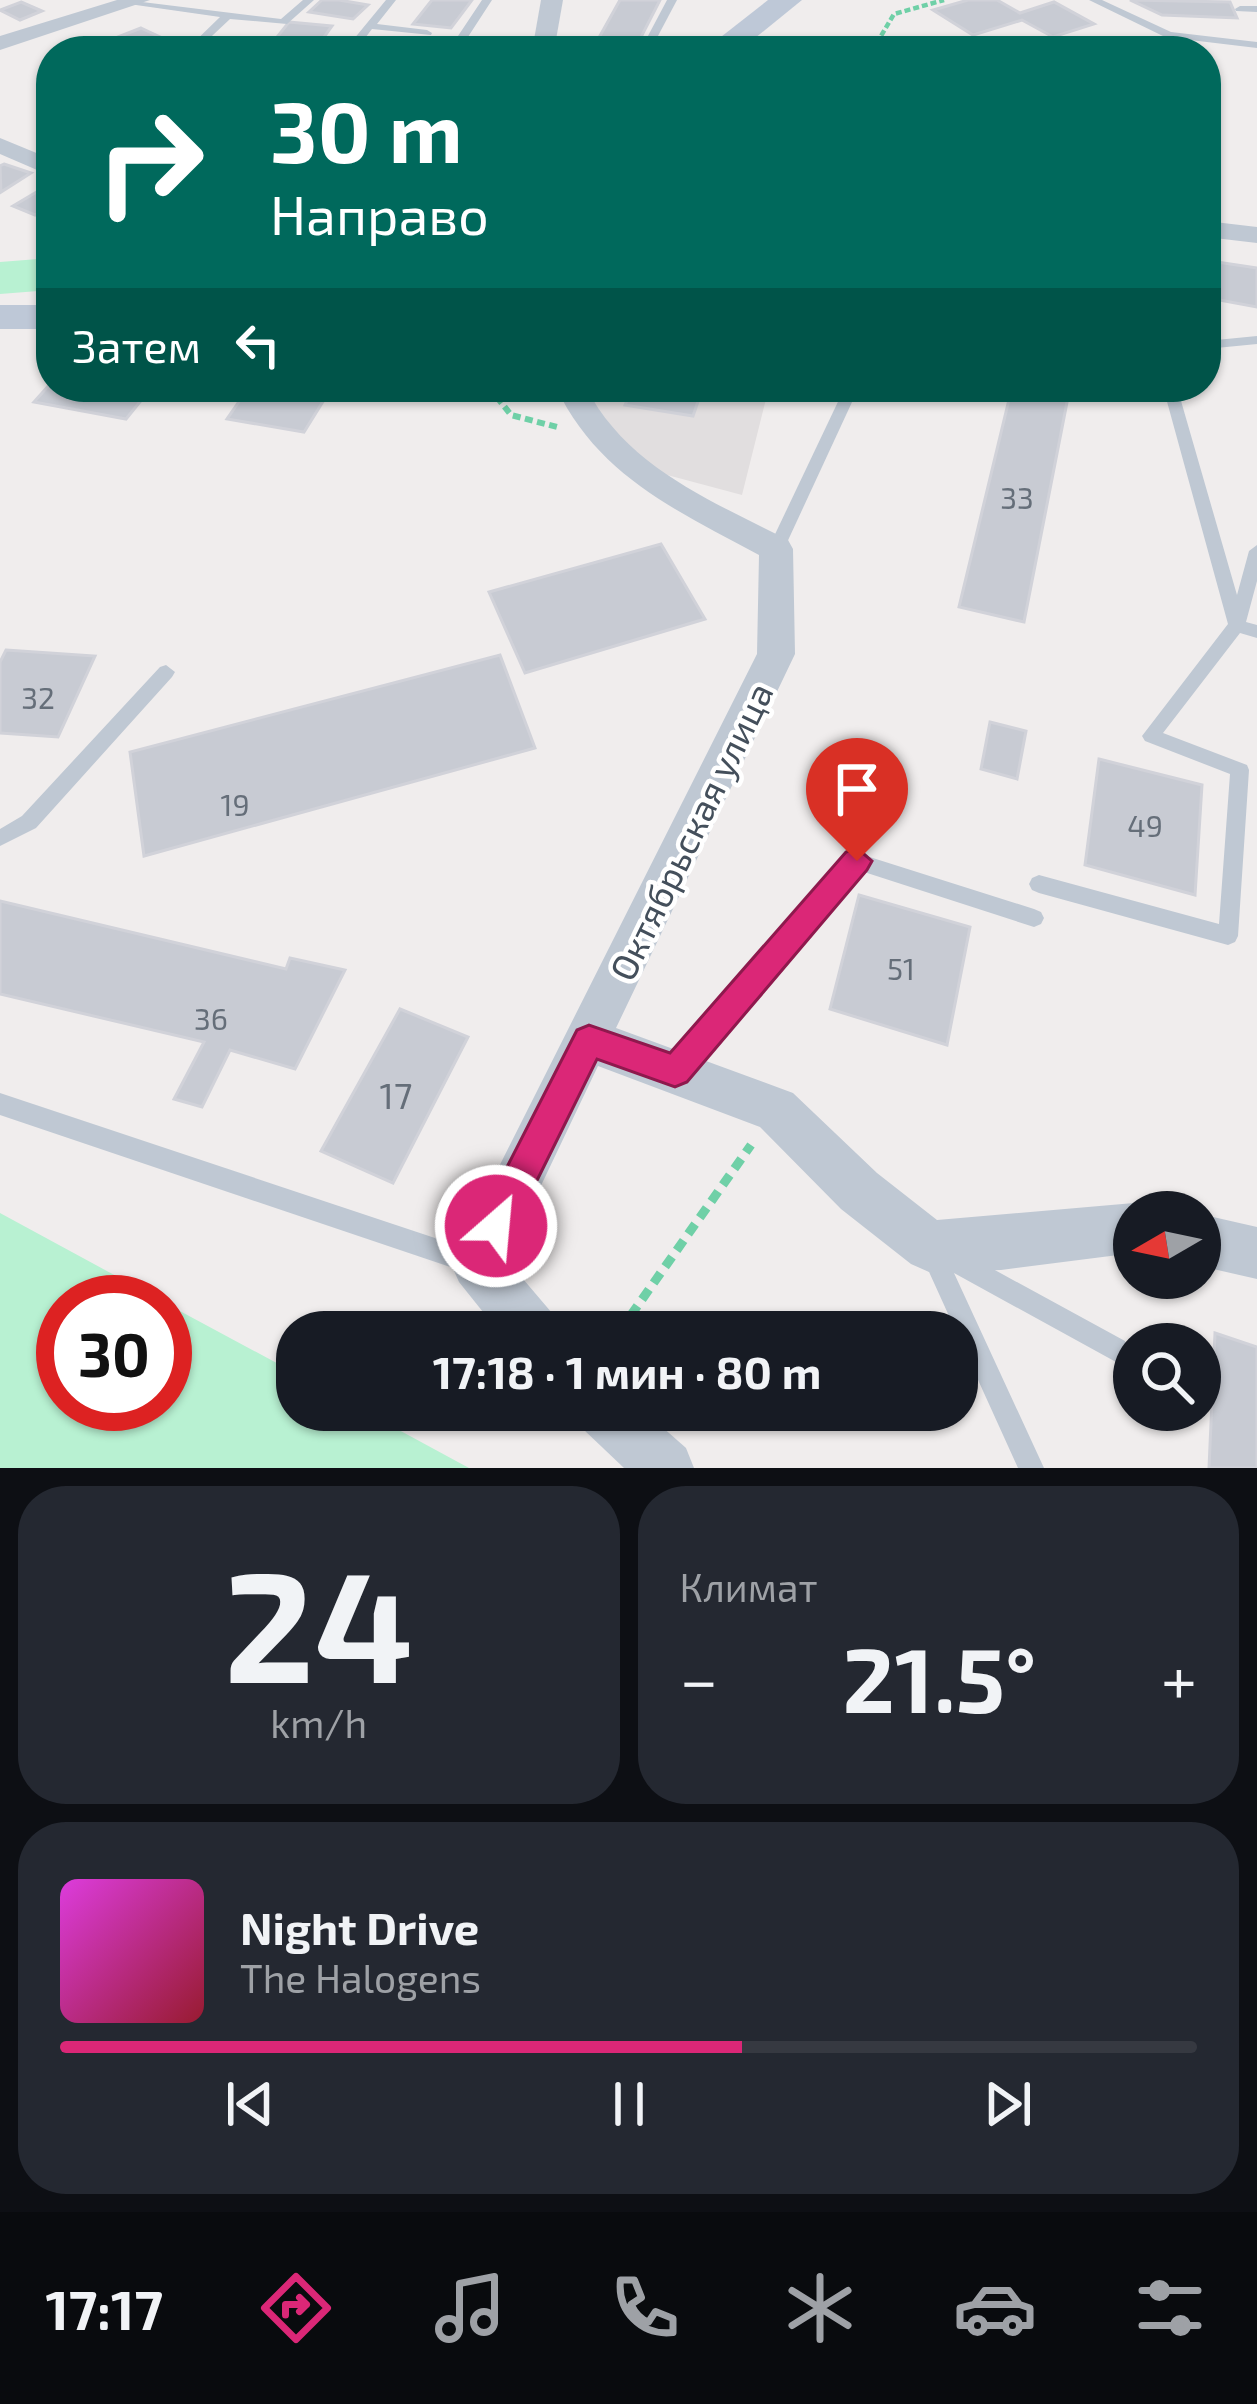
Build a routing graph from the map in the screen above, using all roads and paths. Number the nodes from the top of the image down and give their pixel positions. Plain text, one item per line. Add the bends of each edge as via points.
1 (309, 0) edge
2 (391, 0) edge
3 (487, 0) edge
4 (552, 0) edge
5 (672, 0) edge
6 (787, 0) edge
7 (944, 0) edge
8 (1094, 0) edge
9 (136, 2) edge
10 (1240, 9) dead end
11 (1257, 9) edge
12 (227, 16) junction
13 (370, 26) junction
14 (427, 33) dead end
15 (206, 36) edge
16 (362, 36) edge
17 (463, 36) edge
18 (546, 36) edge
19 (653, 36) edge
20 (739, 36) edge
21 (881, 36) edge
22 (1178, 36) edge
23 (1221, 41) edge
24 (0, 43) edge
25 (1257, 45) edge
26 (0, 145) edge
27 (36, 161) edge
28 (1221, 231) edge
29 (1257, 236) edge
30 (0, 317) edge
31 (36, 317) edge
32 (1257, 340) edge
33 (1221, 344) edge
34 (501, 402) edge
35 (577, 402) edge
36 (845, 402) edge
37 (1174, 402) edge
38 (606, 441) junction
39 (776, 548) junction
40 (1257, 551) edge
41 (1237, 625) junction
42 (1257, 632) edge
43 (166, 672) dead end
44 (0, 838) edge
45 (1039, 884) dead end
46 (1034, 918) dead end
47 (589, 1040) junction
48 (675, 1071) junction
49 (0, 1104) edge
50 (776, 1110) junction
51 (1113, 1231) edge
52 (1221, 1245) edge
53 (929, 1246) junction
54 (1257, 1253) edge
55 (477, 1264) junction
56 (516, 1311) edge
57 (634, 1311) edge
58 (1113, 1348) edge
59 (625, 1431) edge
60 (666, 1468) edge
61 (1031, 1468) edge

1 - 12 lane via 283,22
2 - 13 lane
3 - 17 lane
4 - 18 street
5 - 19 lane
6 - 20 main road
7 - 21 path via 894,14
8 - 22 lane
9 - 12 lane
9 - 24 street
10 - 11 lane
12 - 15 lane
13 - 14 lane
13 - 16 lane
23 - 25 lane
26 - 27 street
28 - 29 street
30 - 31 main road
32 - 33 lane
34 - 38 path via 511,415
35 - 38 street
36 - 39 lane
37 - 41 lane
38 - 39 street via 677,494
39 - 47 street, Октябрьская улица via 776,654
40 - 41 lane
41 - 42 lane
41 - 45 lane via 1151,736 1240,770 1228,936
43 - 44 lane via 29,822
46 - 48 lane via 857,861
47 - 48 street
47 - 55 street, Октябрьская улица
48 - 50 street
49 - 55 lane
50 - 53 street
50 - 57 path
51 - 53 street
52 - 54 street
53 - 58 lane
53 - 61 lane
55 - 56 street
59 - 60 street

